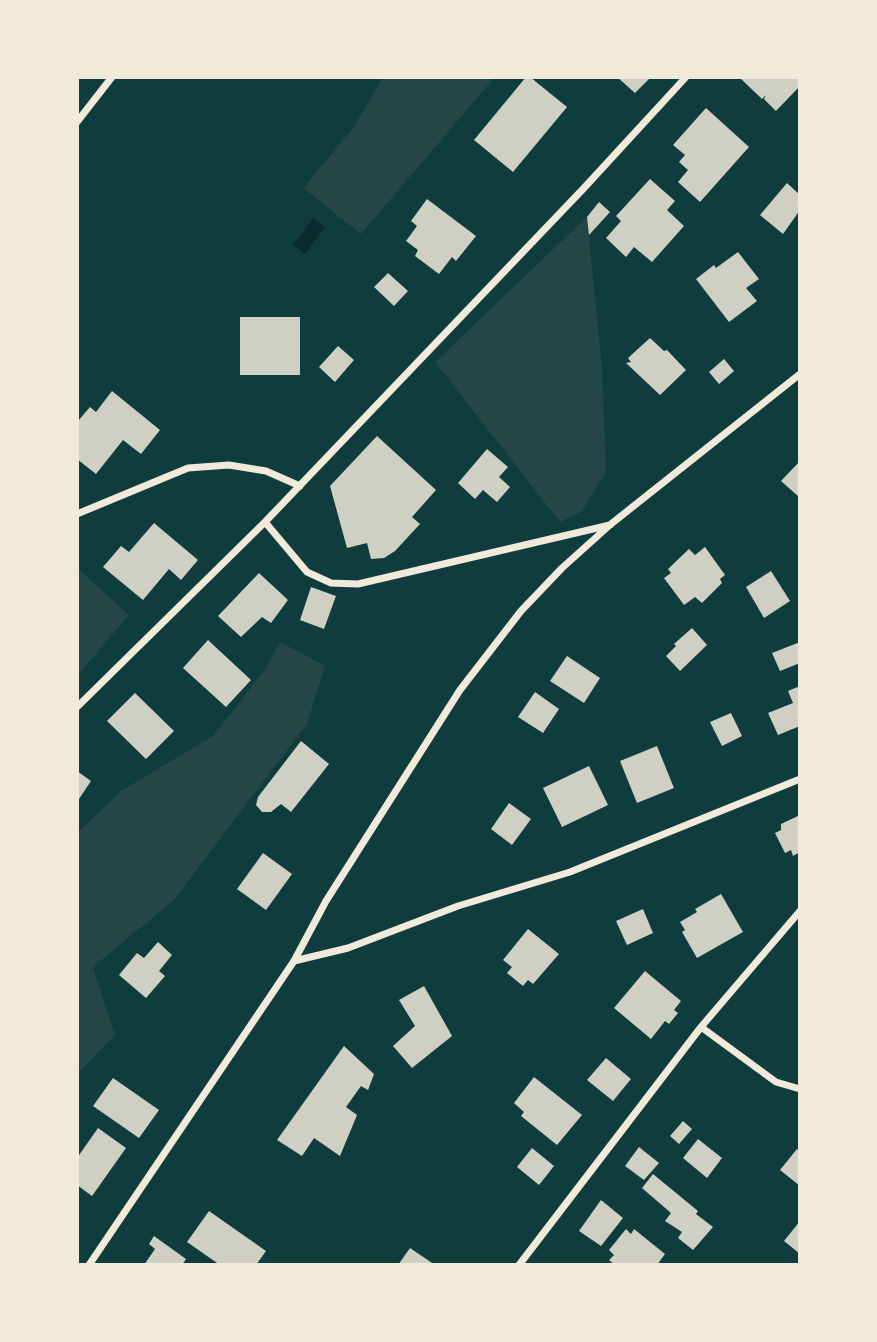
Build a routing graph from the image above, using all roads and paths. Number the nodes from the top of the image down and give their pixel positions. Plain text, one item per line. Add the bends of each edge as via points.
1 (112, 77) edge
2 (686, 77) edge
3 (77, 122) edge
4 (800, 374) edge
5 (300, 486) junction
6 (77, 514) edge
7 (265, 522) junction
8 (611, 524) junction
9 (77, 707) edge
10 (800, 779) edge
11 (800, 911) edge
12 (294, 961) junction
13 (701, 1027) junction
14 (800, 1089) edge
15 (89, 1265) edge
16 (519, 1265) edge

1 - 3 street
2 - 5 street
4 - 8 street
5 - 6 street via 266,471 229,465 188,468
5 - 7 street
7 - 8 street via 307,572 331,583 358,584
7 - 9 street
8 - 12 street via 521,611 460,690 326,901
10 - 12 street via 570,872 458,906 348,948
11 - 13 street
12 - 15 street
13 - 14 street via 776,1082
13 - 16 street

